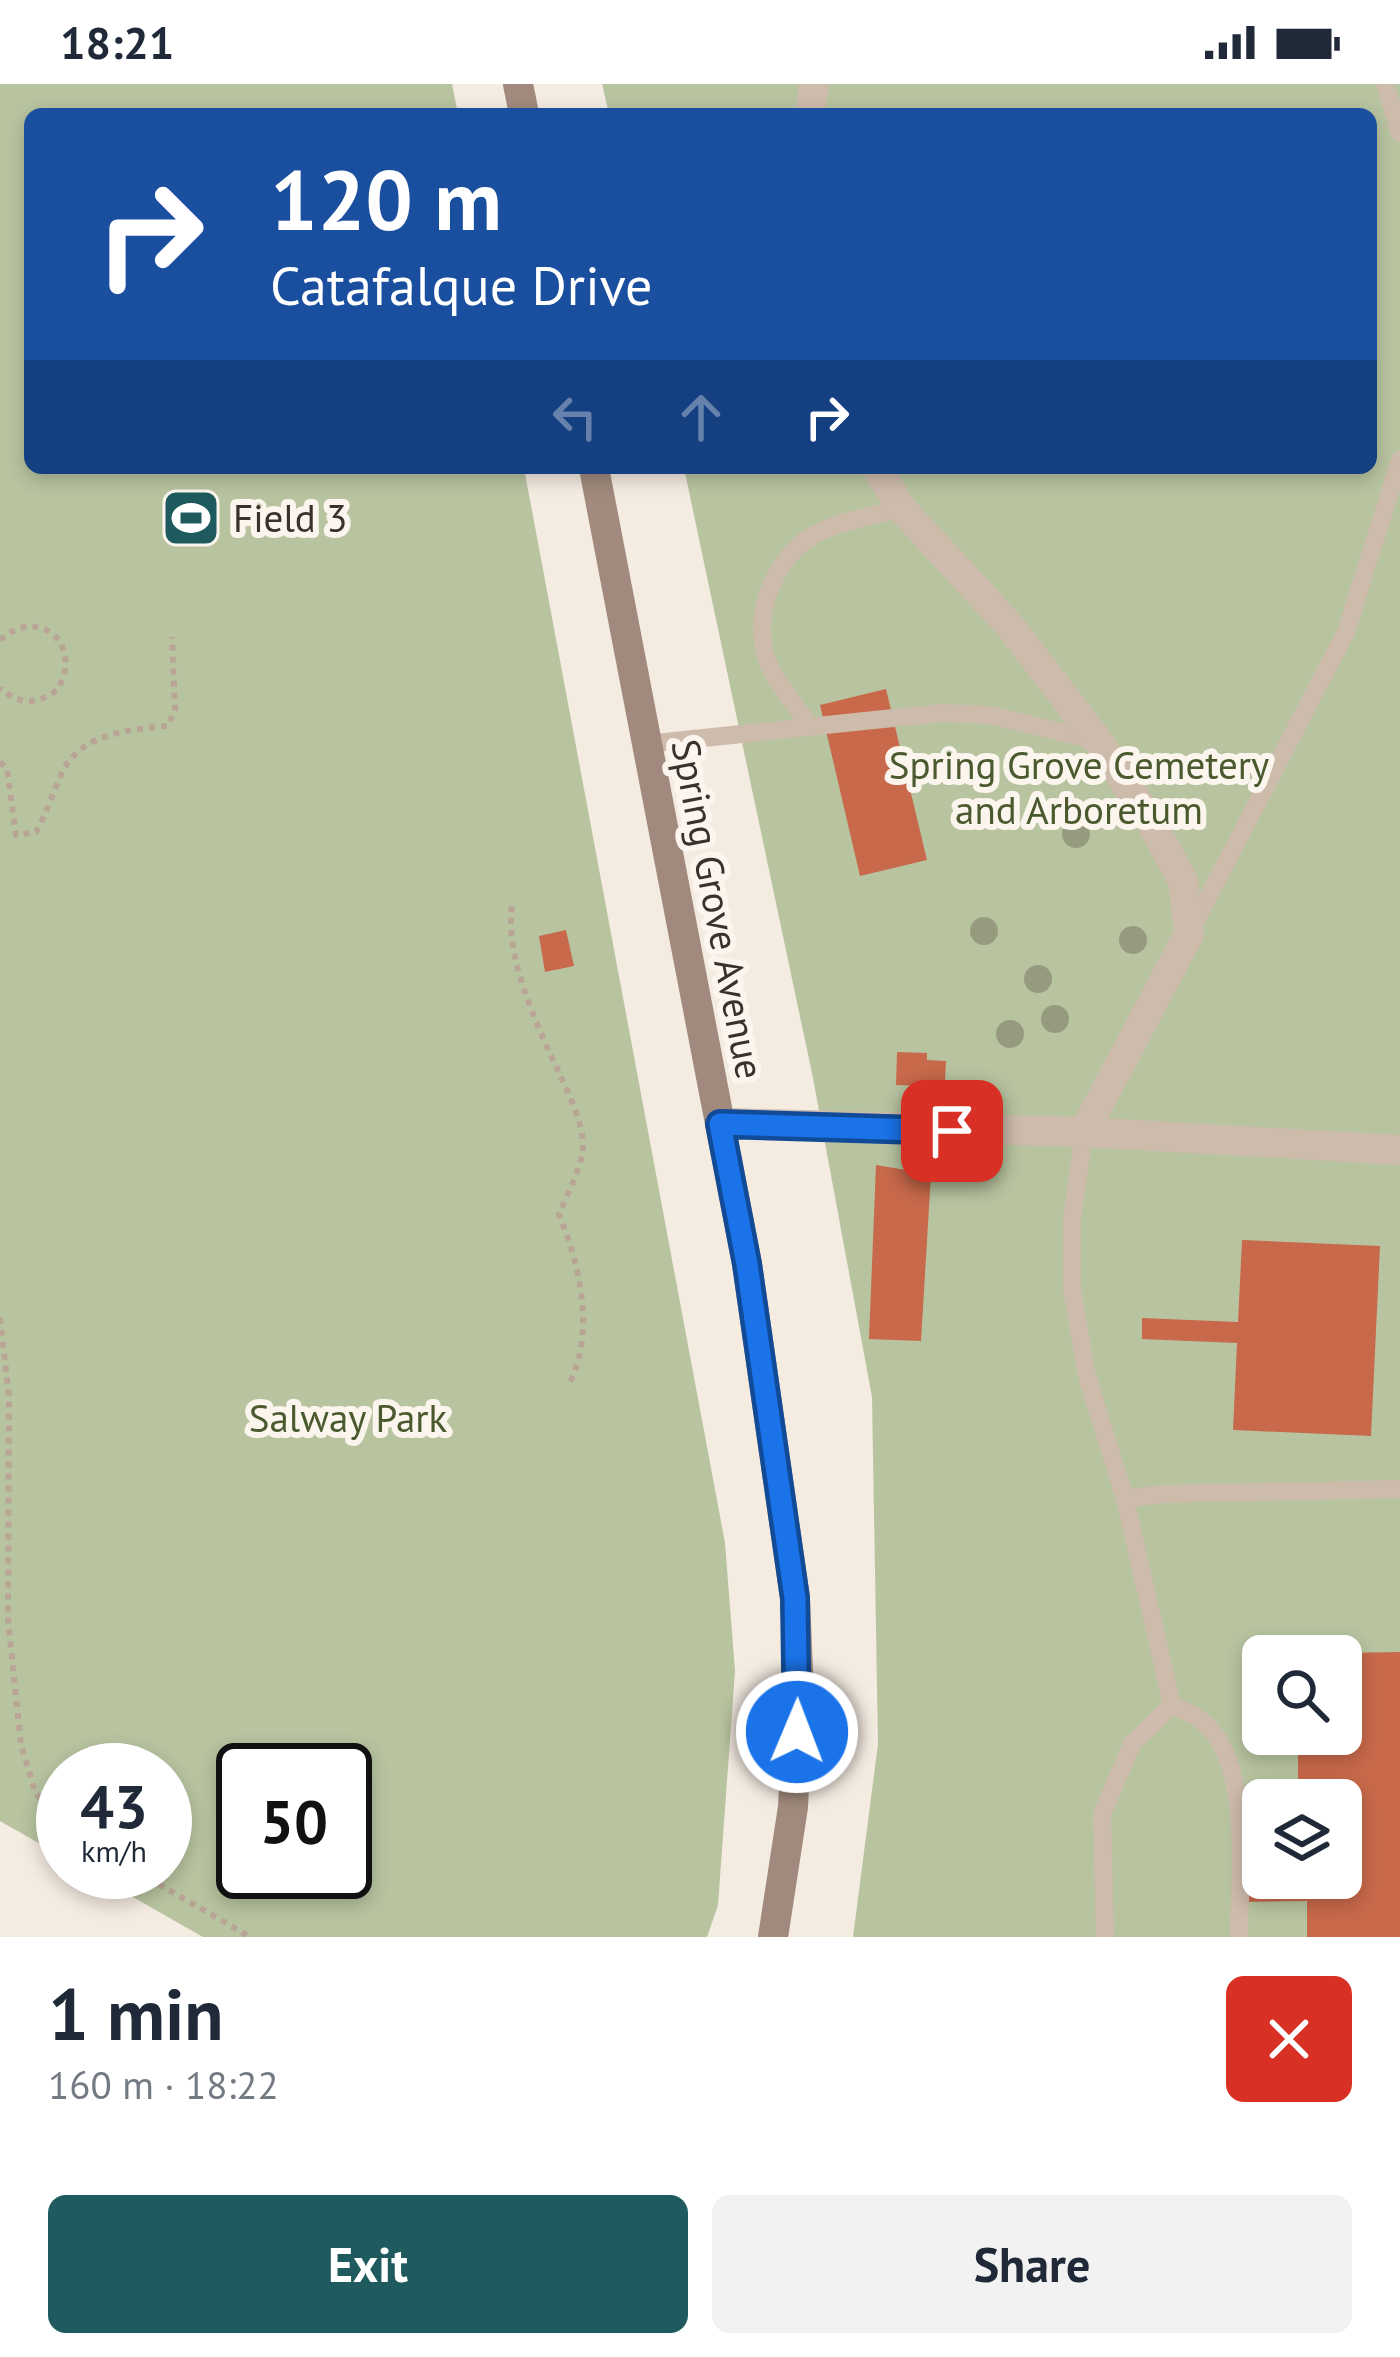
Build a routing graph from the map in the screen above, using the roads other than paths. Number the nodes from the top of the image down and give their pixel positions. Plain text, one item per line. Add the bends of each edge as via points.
1 (1385, 84) edge
2 (1400, 133) edge
3 (1400, 460) edge
4 (595, 474) edge
5 (881, 474) edge
6 (901, 508) junction
7 (809, 725) junction
8 (1098, 741) junction
9 (646, 744) junction
10 (1189, 934) junction
11 (720, 1124) junction
12 (1084, 1132) junction
13 (1400, 1150) edge
14 (1400, 1489) edge
15 (1125, 1499) junction
16 (1172, 1705) junction
17 (773, 1937) edge
18 (1105, 1937) edge
19 (1238, 1937) edge

1 - 2 lane
3 - 10 lane via 1346,632
4 - 9 main road, Spring Grove Avenue
5 - 6 street
6 - 7 lane via 797,544 769,587 763,644
6 - 8 street via 1010,626
7 - 8 lane via 990,715
7 - 9 lane
8 - 10 street via 1183,881
9 - 11 main road, Spring Grove Avenue
10 - 12 street
11 - 12 street
11 - 17 main road, Spring Grove Avenue via 795,1598 793,1808
12 - 13 street
12 - 15 lane via 1072,1290 1087,1376
14 - 15 lane
15 - 16 lane
16 - 18 lane via 1132,1744 1102,1814
16 - 19 lane via 1202,1719 1229,1757 1239,1816

